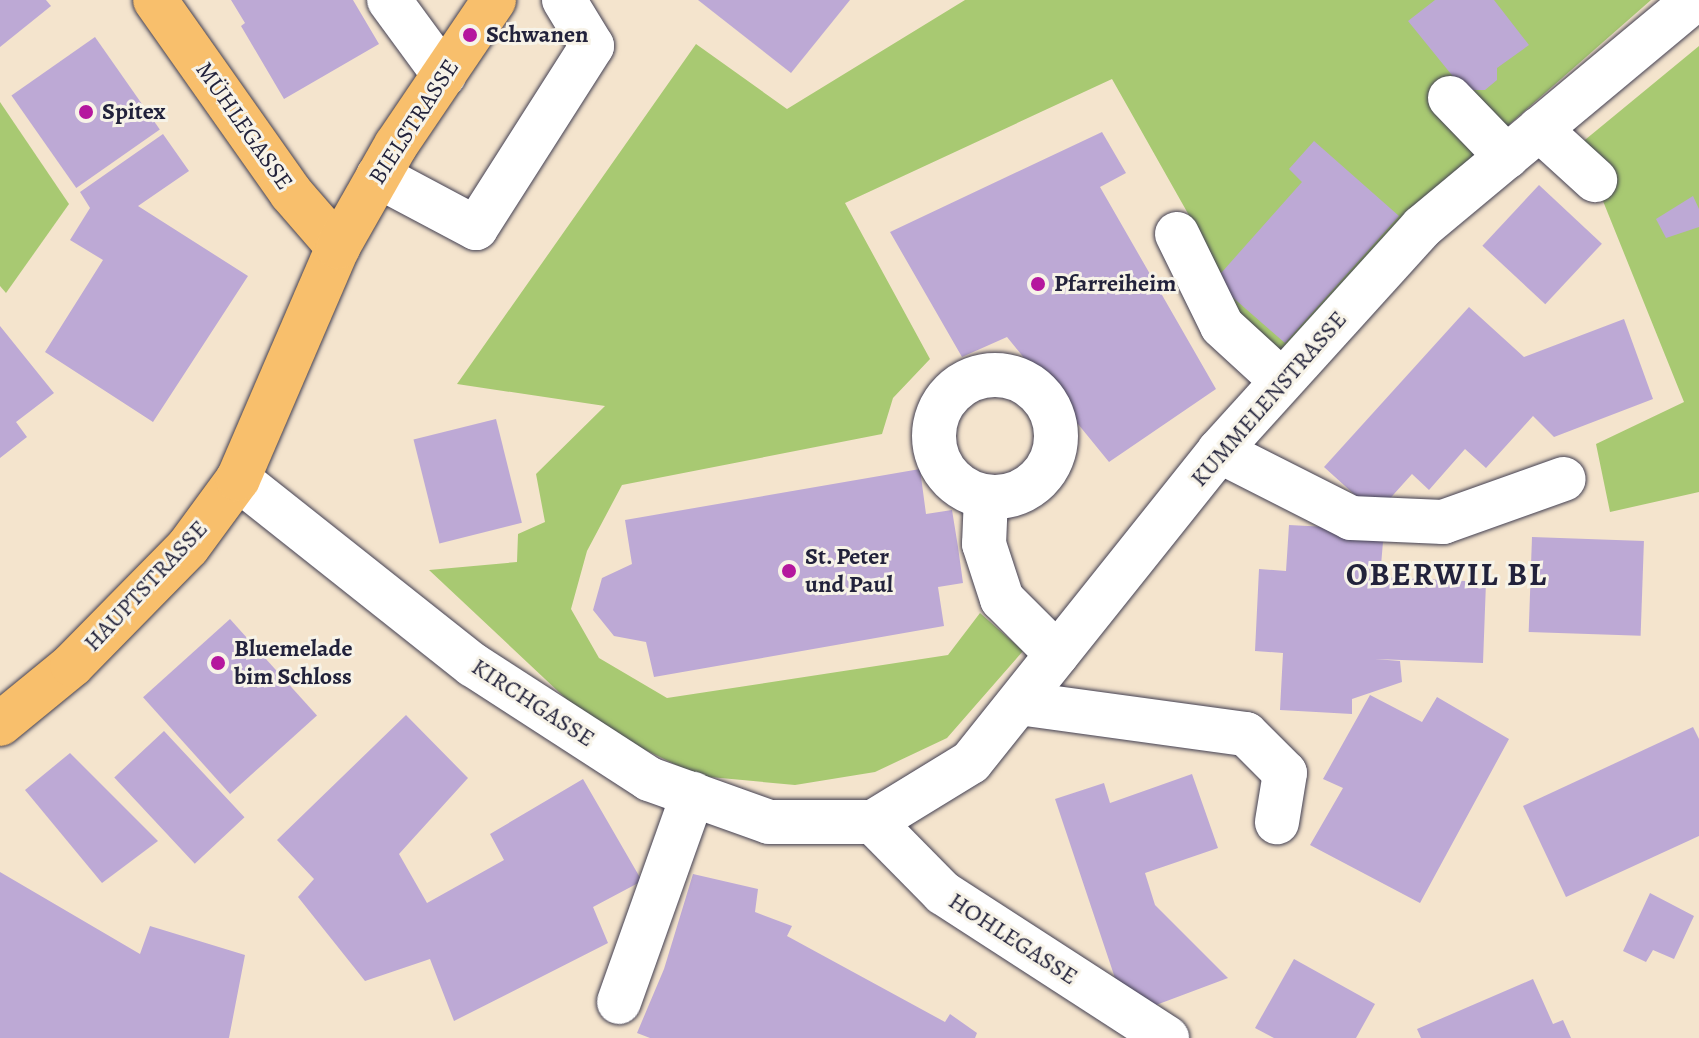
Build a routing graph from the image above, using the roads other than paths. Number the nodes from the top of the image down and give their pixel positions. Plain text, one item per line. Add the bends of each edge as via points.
1 (155, 0) edge
2 (389, 0) edge
3 (494, 0) edge
4 (564, 0) edge
5 (1694, 0) edge
6 (444, 75) junction
7 (1450, 98) dead end
8 (1539, 129) junction
9 (1507, 157) junction
10 (378, 176) junction
11 (1595, 180) dead end
12 (1177, 234) dead end
13 (338, 247) junction
14 (1282, 381) junction
15 (1219, 451) junction
16 (238, 479) junction
17 (1564, 479) dead end
18 (986, 497) dead end
19 (1057, 654) junction
20 (1019, 703) junction
21 (0, 724) edge
22 (693, 794) junction
23 (873, 822) junction
24 (1277, 822) dead end
25 (619, 1002) dead end
26 (1163, 1037) edge

1 - 13 main road, MÜHLEGASSE via 291,193
2 - 6 street
3 - 6 main road, BIELSTRASSE
4 - 10 street via 592,46 476,228
5 - 8 street, KUMMELENSTRASSE
6 - 10 main road, BIELSTRASSE
7 - 9 street
8 - 9 street, KUMMELENSTRASSE
8 - 11 street
9 - 14 street, KUMMELENSTRASSE via 1422,227
10 - 13 main road, BIELSTRASSE
12 - 14 street via 1222,326
13 - 16 main road, HAUPTSTRASSE
14 - 15 street, KUMMELENSTRASSE
15 - 17 street via 1351,518 1443,522
15 - 19 street, KUMMELENSTRASSE
16 - 21 main road, HAUPTSTRASSE via 188,547 72,665
16 - 22 street, KIRCHGASSE via 473,665 649,779
18 - 19 street via 984,544 1002,599
19 - 20 street, KUMMELENSTRASSE
20 - 23 street, KUMMELENSTRASSE via 971,762
20 - 24 street via 1246,734 1285,773
22 - 23 street, KIRCHGASSE via 769,822
22 - 25 street
23 - 26 street, HOHLEGASSE via 943,893

